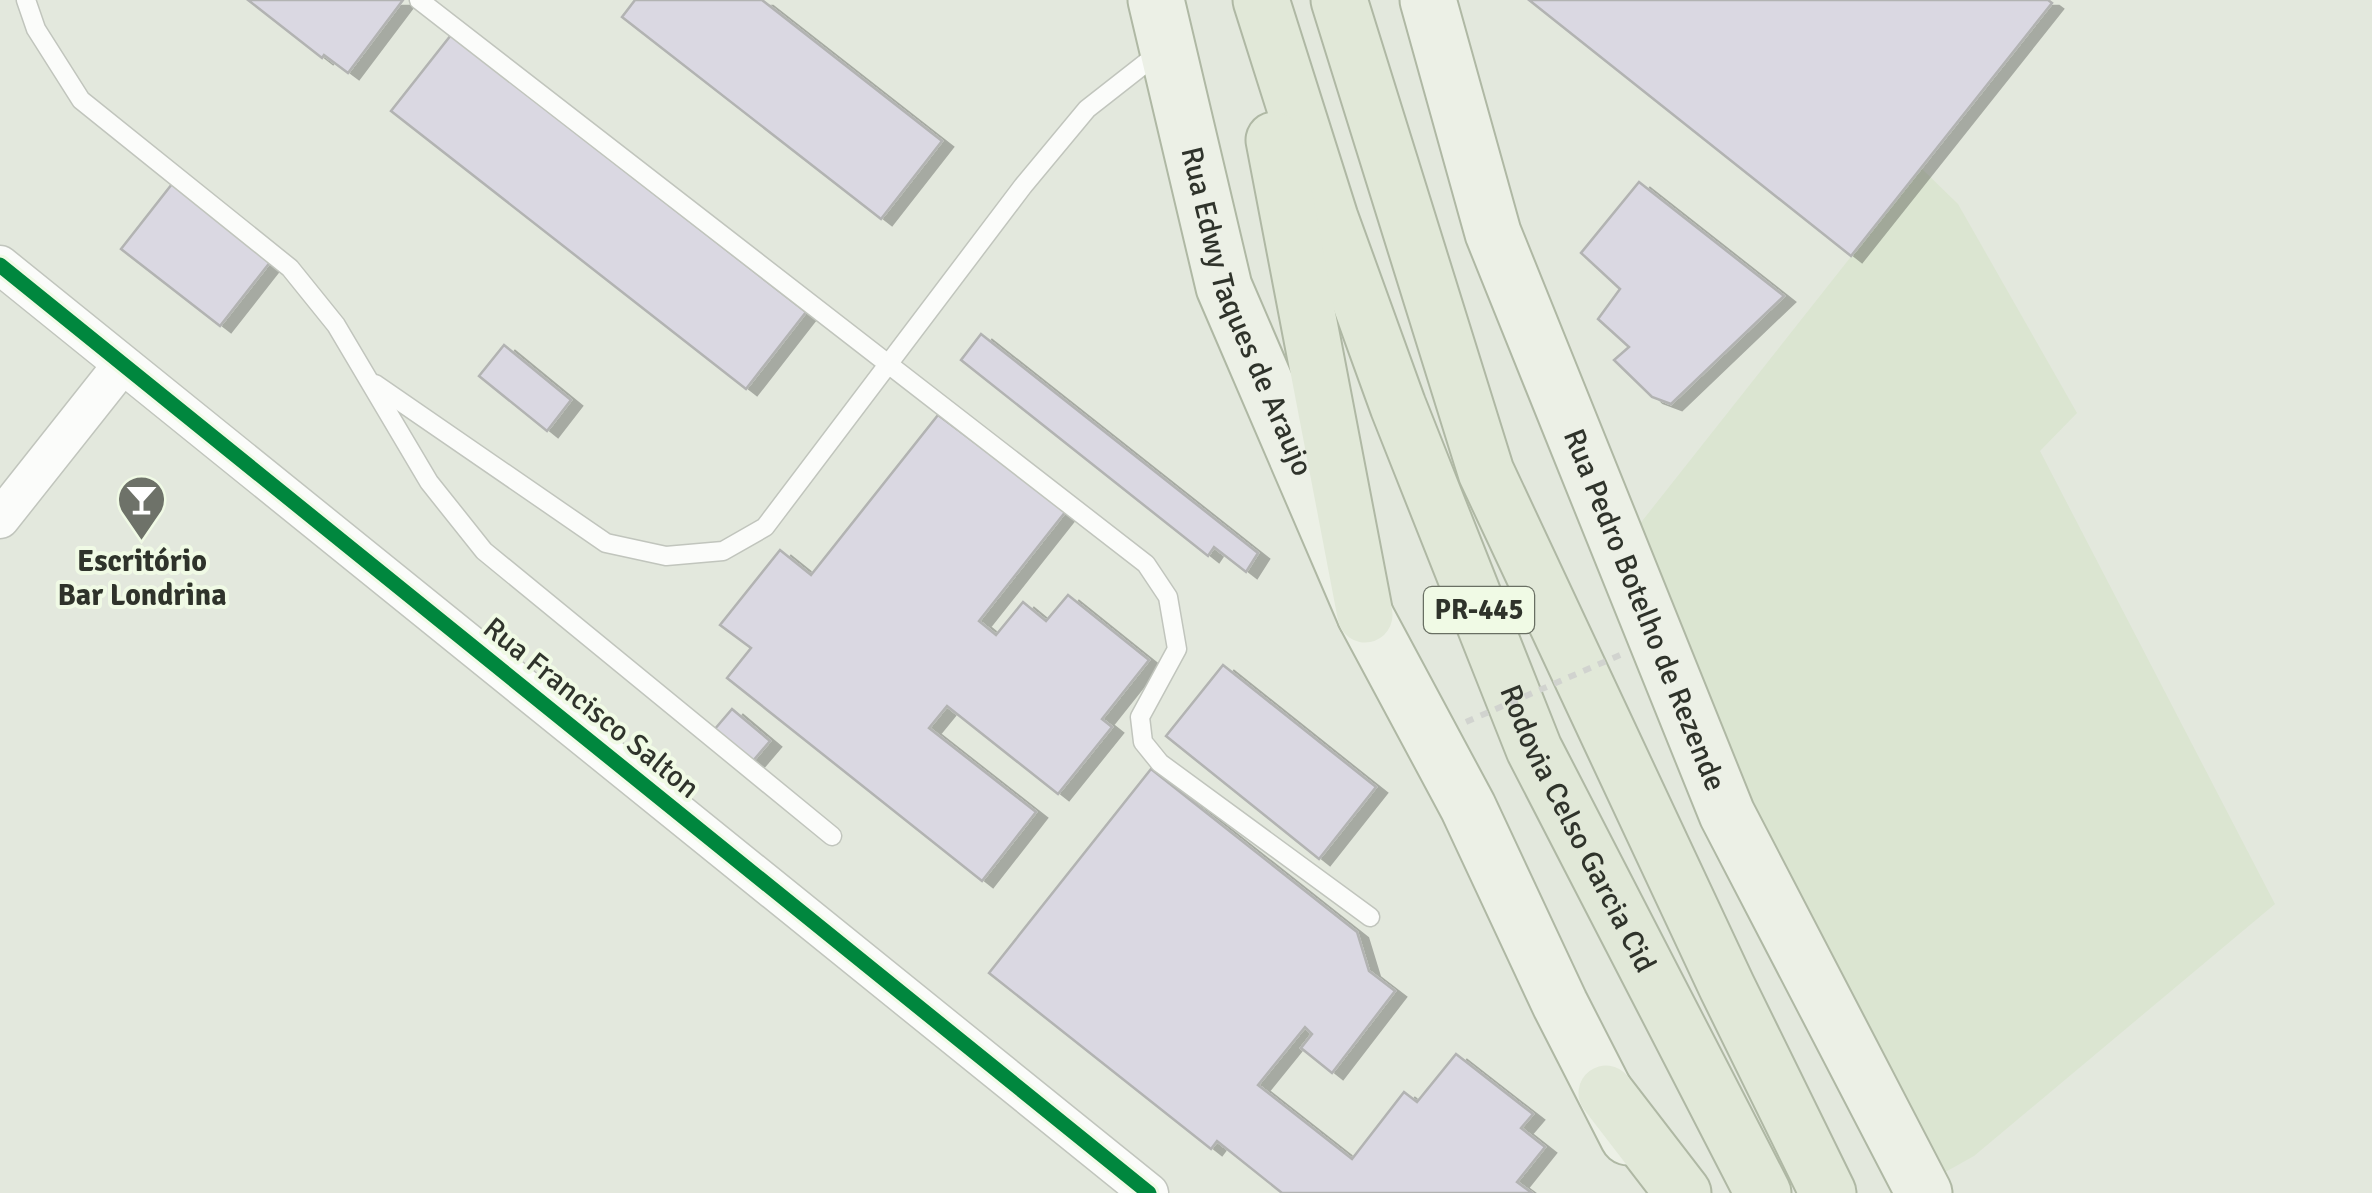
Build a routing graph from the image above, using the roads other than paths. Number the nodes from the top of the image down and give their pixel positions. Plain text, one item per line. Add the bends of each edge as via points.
1 (26, 0) edge
2 (419, 0) edge
3 (1248, 0) edge
4 (1261, 0) edge
5 (1339, 0) edge
6 (1428, 0) edge
7 (1161, 24) edge
8 (0, 265) edge
9 (122, 365) junction
10 (888, 365) junction
11 (372, 382) junction
12 (0, 520) edge
13 (1365, 616) junction
14 (832, 836) dead end
15 (1370, 917) dead end
16 (1606, 1092) junction
17 (1149, 1193) edge
18 (1656, 1193) edge
19 (1684, 1193) edge
20 (1763, 1193) edge
21 (1828, 1193) edge
22 (1924, 1193) edge

1 - 11 lane via 82,100 290,268
2 - 10 lane
3 - 13 highway
4 - 20 highway, Rodovia Celso Garcia Cid / PR-445 via 1391,389 1534,749
5 - 21 highway, PR-445 via 1486,472
6 - 22 main road, Rua Pedro Botelho de Rezende via 1493,233 1727,814
7 - 10 lane via 1023,186
7 - 13 main road, Rua Edwy Taques de Araujo via 1224,287
8 - 9 street, Rua Francisco Salton
9 - 12 street
9 - 17 street, Rua Francisco Salton
10 - 11 lane via 765,527 723,551 666,556 606,543
10 - 15 lane via 1146,564 1168,597 1177,650 1140,717 1143,742 1160,763
11 - 14 lane via 429,482 484,551
13 - 16 main road, PR-445 via 1468,807
16 - 18 main road, PR-445
16 - 19 highway

